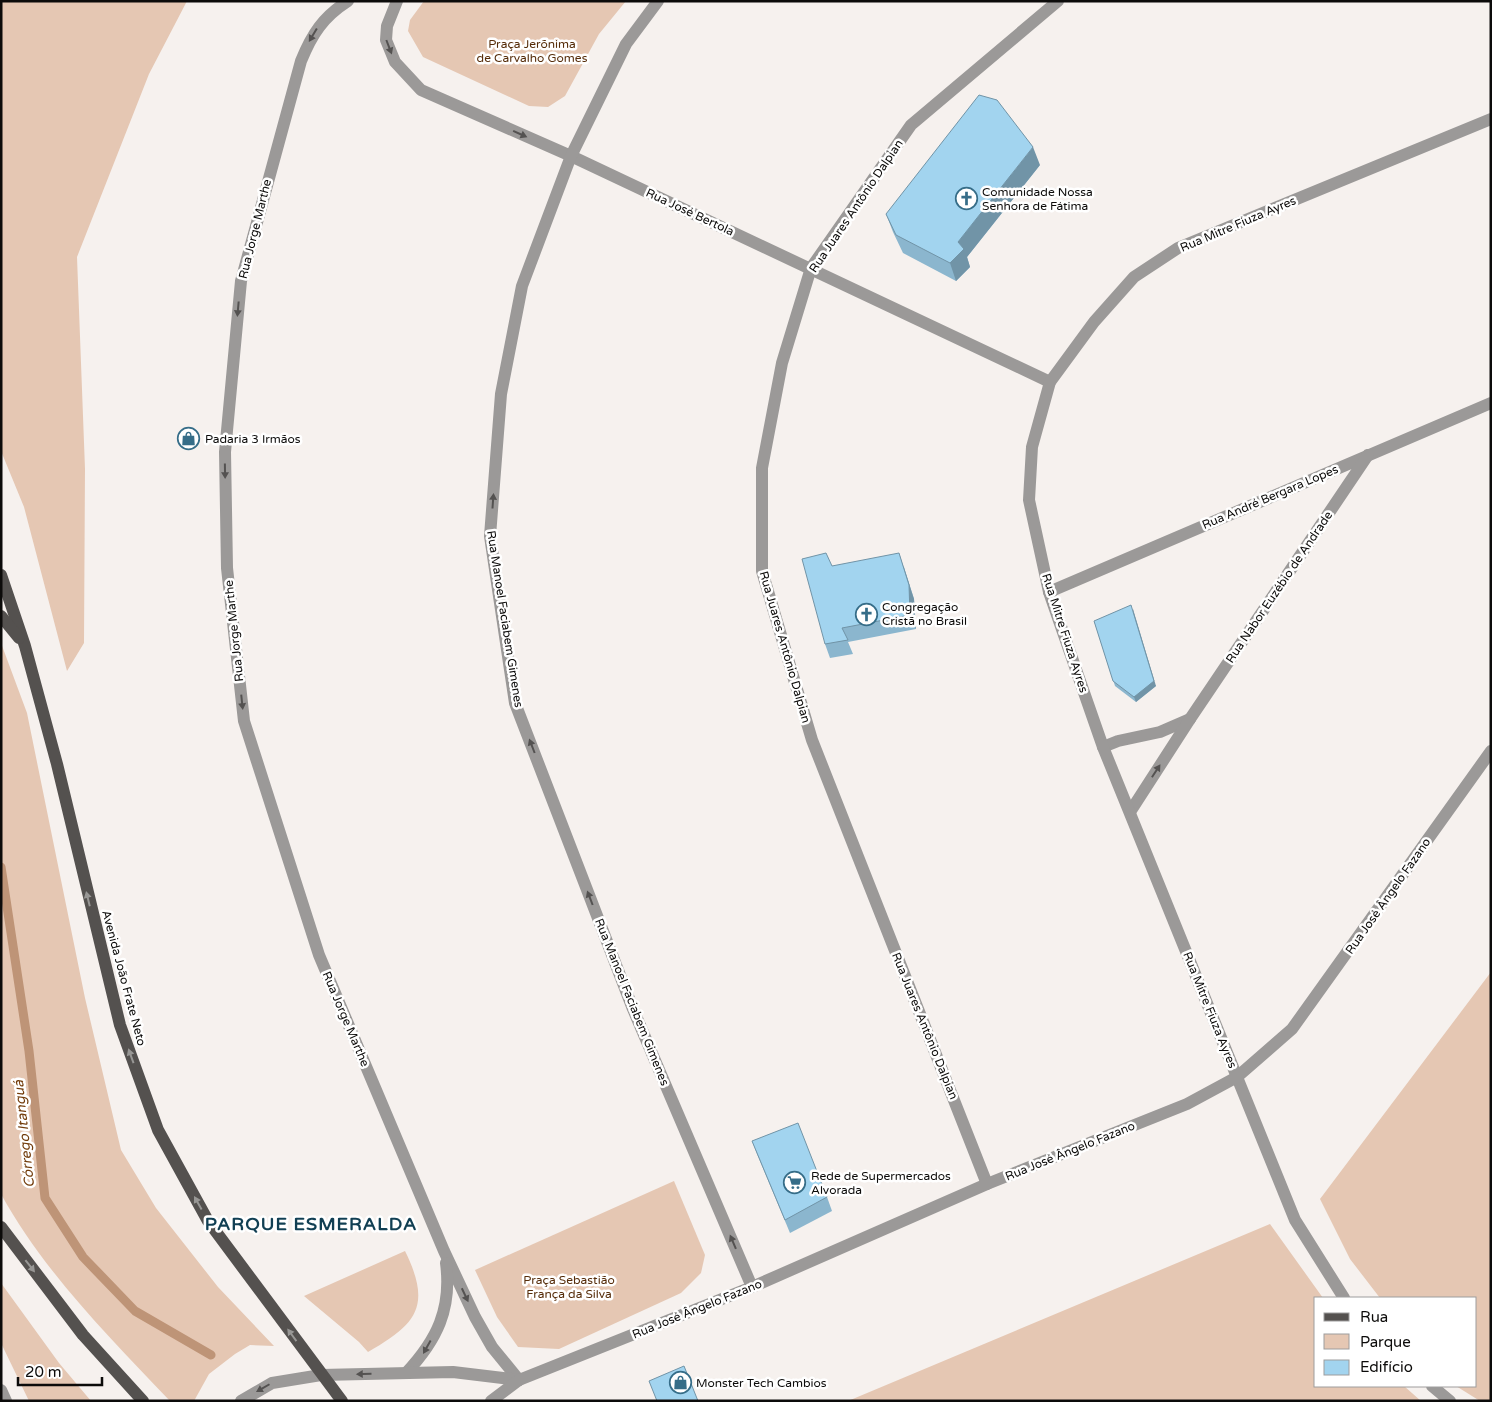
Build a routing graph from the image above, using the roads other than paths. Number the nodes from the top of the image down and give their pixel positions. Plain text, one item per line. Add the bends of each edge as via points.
1 (348, 1) edge
2 (397, 1) edge
3 (658, 1) edge
4 (1058, 1) edge
5 (1491, 119) edge
6 (571, 156) junction
7 (811, 268) junction
8 (1050, 382) junction
9 (1491, 403) edge
10 (1368, 455) junction
11 (1, 575) edge
12 (1049, 592) junction
13 (1, 616) edge
14 (25, 646) junction
15 (1190, 719) junction
16 (1103, 748) junction
17 (1491, 751) edge
18 (1130, 812) junction
19 (1237, 1077) junction
20 (987, 1184) junction
21 (1, 1227) edge
22 (444, 1251) junction
23 (752, 1287) junction
24 (1343, 1297) edge
25 (406, 1373) junction
26 (321, 1375) junction
27 (519, 1380) junction
28 (1433, 1387) edge
29 (1, 1390) edge
30 (6, 1401) edge
31 (143, 1401) edge
32 (241, 1401) edge
33 (342, 1401) edge
34 (491, 1401) edge
35 (1450, 1401) edge

1 -> 22 street, Rua Jorge Marthe via 313,32 301,60 241,281 225,452 227,568 244,721 319,956
2 -> 6 street, Rua José Bertola via 387,26 386,40 395,62 421,90
3 - 6 street, Rua Manoel Faciabem Gimenes via 626,44
4 - 7 street, Rua Juares Antônio Dalpian via 911,125
5 - 8 street, Rua Mitre Fiuza Ayres via 1178,248 1134,277 1094,322
6 - 7 street, Rua José Bertola
23 -> 6 street, Rua Manoel Faciabem Gimenes via 633,1009 515,703 490,536 501,394 522,286
7 - 8 street, Rua José Bertola
7 - 20 street, Rua Juares Antônio Dalpian via 782,363 762,468 762,570 812,740
8 - 12 street, Rua Mitre Fiuza Ayres via 1032,447 1029,500
9 - 10 street, Rua André Bergara Lopes
10 - 12 street, Rua André Bergara Lopes
10 - 15 street, Rua Nabor Euzébio de Andrade
11 - 14 main road, Avenida João Frate Neto
12 - 16 street, Rua Mitre Fiuza Ayres
13 - 14 main road
26 -> 14 main road, Avenida João Frate Neto via 208,1221 158,1130 120,1025
15 - 16 street via 1160,732 1118,741
18 -> 15 street, Rua Nabor Euzébio de Andrade
16 - 18 street, Rua Mitre Fiuza Ayres
17 - 19 street, Rua José Ângelo Fazano via 1292,1028
18 - 19 street, Rua Mitre Fiuza Ayres
19 - 20 street, Rua José Ângelo Fazano via 1187,1104
19 - 24 street, Rua Mitre Fiuza Ayres via 1295,1220
20 - 23 street, Rua José Ângelo Fazano
21 -> 31 main road via 83,1335
22 -> 25 street, Rua Jorge Marthe via 448,1296 441,1322 423,1355
22 -> 27 street, Rua Jorge Marthe via 492,1346
23 - 27 street, Rua José Ângelo Fazano
25 -> 26 street, Rua José Ângelo Fazano
25 - 27 street, Rua José Ângelo Fazano via 453,1372
26 -> 32 street, Rua José Ângelo Fazano via 272,1383
26 - 33 main road, Avenida João Frate Neto
27 - 34 street, Rua José Ângelo Fazano
28 - 35 street
29 - 30 street

